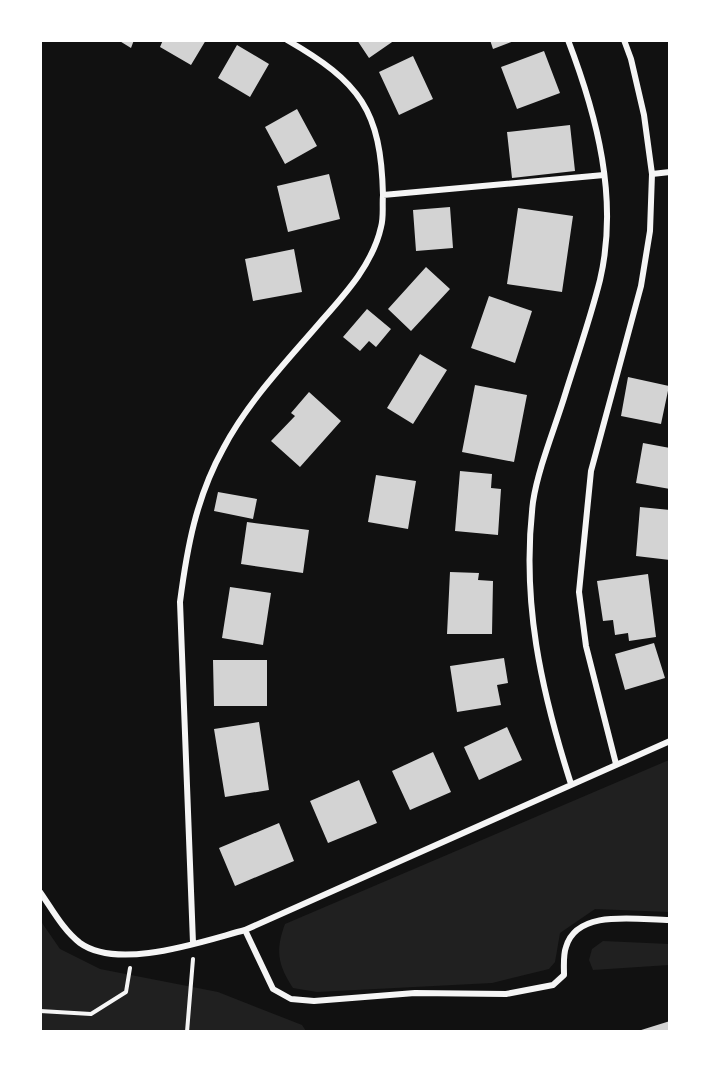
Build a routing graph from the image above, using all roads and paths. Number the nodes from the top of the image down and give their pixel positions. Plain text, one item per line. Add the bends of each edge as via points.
1 (287, 40) edge
2 (568, 40) edge
3 (624, 40) edge
4 (669, 172) edge
5 (652, 174) junction
6 (604, 175) junction
7 (383, 195) junction
8 (669, 741) edge
9 (616, 764) junction
10 (571, 784) junction
11 (40, 892) edge
12 (669, 920) edge
13 (246, 930) junction
14 (194, 943) junction
15 (132, 953) junction
16 (40, 1011) edge
17 (187, 1032) edge

1 - 7 street via 345,78 364,101 377,133
2 - 6 street via 599,133
3 - 5 street via 644,115
4 - 5 street
5 - 9 street via 650,231 641,286 591,471 579,592 586,646
6 - 7 street
6 - 10 street via 607,228 600,279 534,499 529,547 536,655
7 - 14 street via 381,226 370,258 351,287 254,400 223,448 200,497 187,548 180,602
8 - 9 street
9 - 10 street
10 - 13 street
11 - 15 street via 58,921 80,943 104,954
12 - 13 street via 591,920 576,929 566,947 564,975 554,985 506,994 415,993 314,1001 291,999 273,989
13 - 14 street
14 - 15 street
14 - 17 path
15 - 16 path via 126,992 91,1014

